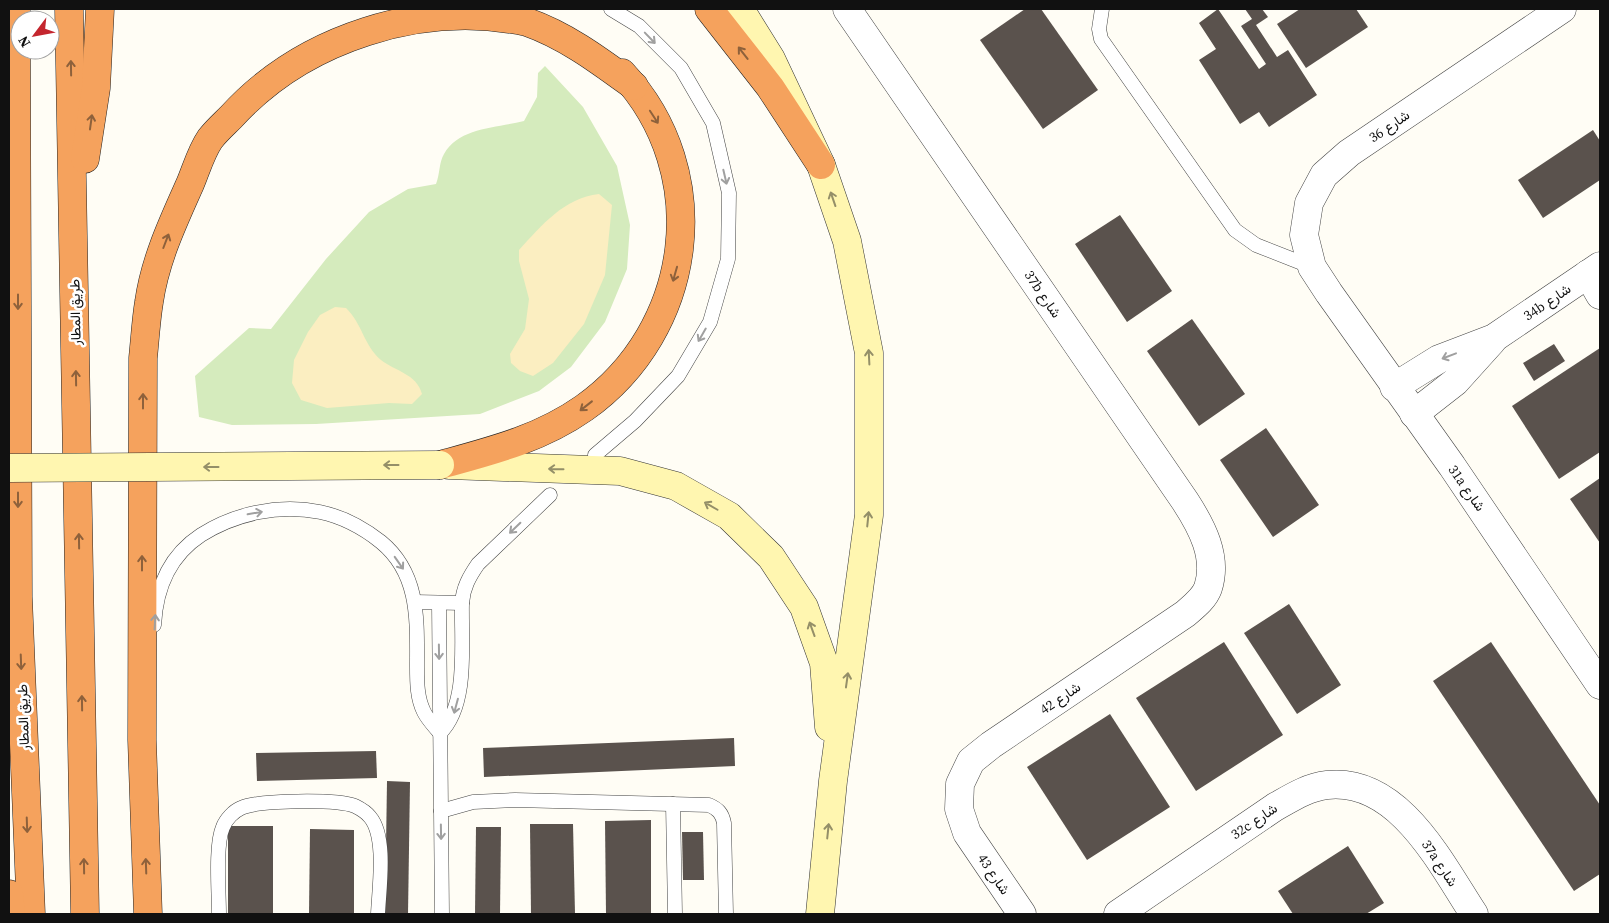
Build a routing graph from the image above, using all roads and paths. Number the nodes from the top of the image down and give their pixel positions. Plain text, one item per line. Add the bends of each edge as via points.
1 (16, 9) edge
2 (69, 9) edge
3 (100, 9) edge
4 (547, 9) edge
5 (611, 9) edge
6 (709, 9) edge
7 (740, 9) edge
8 (847, 9) edge
9 (1102, 9) edge
10 (1562, 9) edge
11 (634, 86) junction
12 (821, 165) junction
13 (74, 222) junction
14 (1312, 267) junction
15 (1596, 278) edge
16 (1329, 293) joint
17 (1494, 338) junction
18 (1394, 387) junction
19 (1414, 414) junction
20 (595, 455) dead end
21 (440, 465) junction
22 (9, 468) edge
23 (550, 494) dead end
24 (1208, 589) joint
25 (415, 602) junction
26 (439, 603) junction
27 (462, 603) junction
28 (1600, 686) edge
29 (440, 733) junction
30 (142, 740) junction
31 (833, 781) junction
32 (672, 804) junction
33 (441, 811) junction
34 (1402, 813) joint
35 (967, 833) joint
36 (824, 870) junction
37 (9, 894) edge
38 (11, 914) edge
39 (30, 914) edge
40 (85, 914) edge
41 (148, 914) edge
42 (219, 914) edge
43 (378, 914) edge
44 (442, 914) edge
45 (675, 914) edge
46 (726, 914) edge
47 (813, 914) edge
48 (820, 914) edge
49 (1022, 914) edge
50 (1118, 914) edge
51 (1474, 914) edge

1 -> 39 highway, طريق المطار via 18,597
13 -> 2 highway, طريق المطار
13 -> 3 highway via 96,88
4 - 11 highway via 594,43
5 -> 20 lane via 639,26 680,68 713,123 729,193 728,259 710,322 678,376 635,421
12 -> 6 highway via 770,87
7 - 12 main road via 771,60
8 - 24 street, 37b شارع via 1198,521 1208,542 1211,566
9 - 14 lane via 1101,39 1235,230 1256,245
10 - 14 street, شارع 36 via 1324,174 1309,203 1304,235
11 -> 21 highway via 659,126 675,170 682,216 678,263 666,308 643,350 616,381 585,407 550,430 508,446
30 -> 11 highway via 143,358 149,300 164,244 209,140 249,97 296,60 348,33 393,18 440,12 488,13 528,22 566,39
31 -> 12 main road via 869,515 869,353 847,241
40 -> 13 highway, طريق المطار
14 - 16 street, شارع 36
15 - 17 street, 34b شارع
16 - 18 street, 31a شارع
17 -> 18 street via 1440,360
17 - 19 street via 1455,382
18 - 19 street, 31a شارع
19 - 28 street, 31a شارع via 1534,584
21 -> 22 main road, bridge
31 -> 21 main road via 824,663 804,607 771,557 729,516 676,486 620,471
23 -> 27 lane via 478,564 469,578
24 - 35 street, شارع 42 via 1185,614 972,761 960,784 959,810
25 - 26 lane
25 - 29 lane via 420,698 424,712
30 -> 25 lane via 152,686 159,587 172,561 191,542 216,526 246,515 277,509 340,516 367,531 390,550 404,568
26 - 27 lane
26 -> 29 lane
27 -> 29 lane via 458,700 450,724
29 - 33 lane
41 -> 30 highway
36 -> 31 main road
32 - 33 lane via 489,800
32 - 45 lane
32 - 46 lane via 709,805 722,815
33 -> 44 lane
34 - 50 street, 32c شارع via 1381,796 1355,786 1327,785 1301,792
34 - 51 street, 37a شارع via 1424,838
35 - 49 street, شارع 43
36 - 47 lane
36 - 48 main road
37 - 38 highway
42 - 43 lane via 219,844 222,827 230,816 240,808 255,804 301,802 338,802 356,806 370,816 379,833

